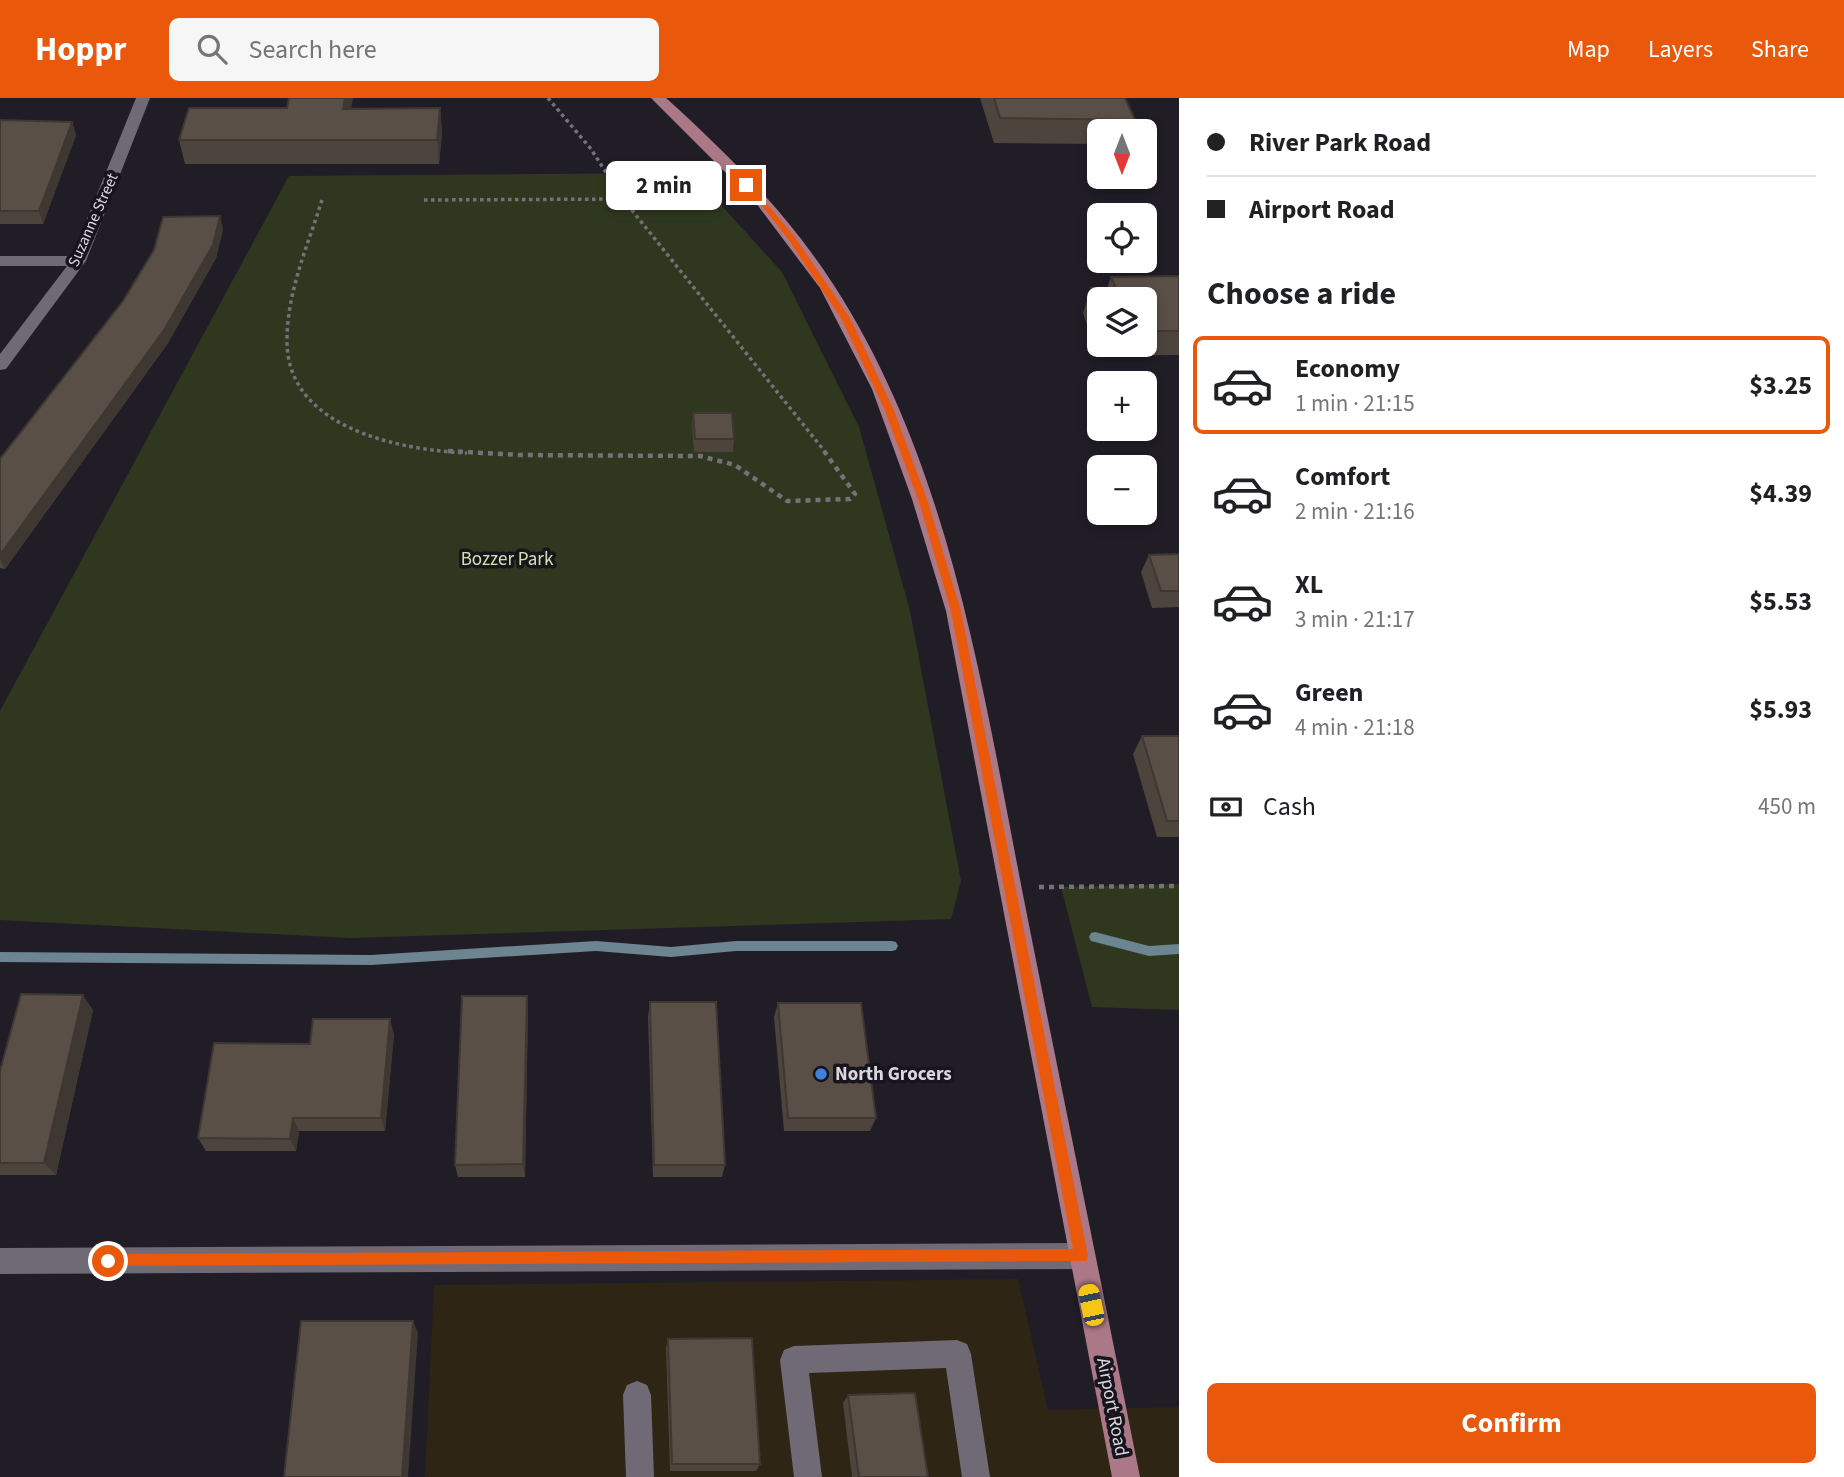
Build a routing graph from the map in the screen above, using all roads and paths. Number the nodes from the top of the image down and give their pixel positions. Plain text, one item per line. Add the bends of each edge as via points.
1 (143, 98) edge
2 (548, 98) edge
3 (658, 98) edge
4 (623, 199) junction
5 (322, 200) dead end
6 (424, 200) dead end
7 (0, 261) edge
8 (78, 261) junction
9 (0, 366) edge
10 (1179, 886) edge
11 (1011, 887) junction
12 (1081, 1256) junction
13 (0, 1261) edge
14 (637, 1395) dead end
15 (640, 1477) edge
16 (808, 1477) edge
17 (976, 1477) edge
18 (1126, 1477) edge

1 - 8 street, Suzanne Street
2 - 4 path via 591,149
3 - 11 main road, Airport Road via 717,150 791,237 846,318 889,408 956,611
4 - 5 path via 805,424 855,494 850,499 785,501 735,465 716,458 416,449 373,438 329,419 304,397 288,361 287,328
4 - 6 path
7 - 8 street
8 - 9 street, Suzanne Street
10 - 11 path
11 - 12 main road, Airport Road
12 - 13 street
12 - 18 main road, Airport Road
14 - 15 street
16 - 17 street via 794,1360 957,1354

